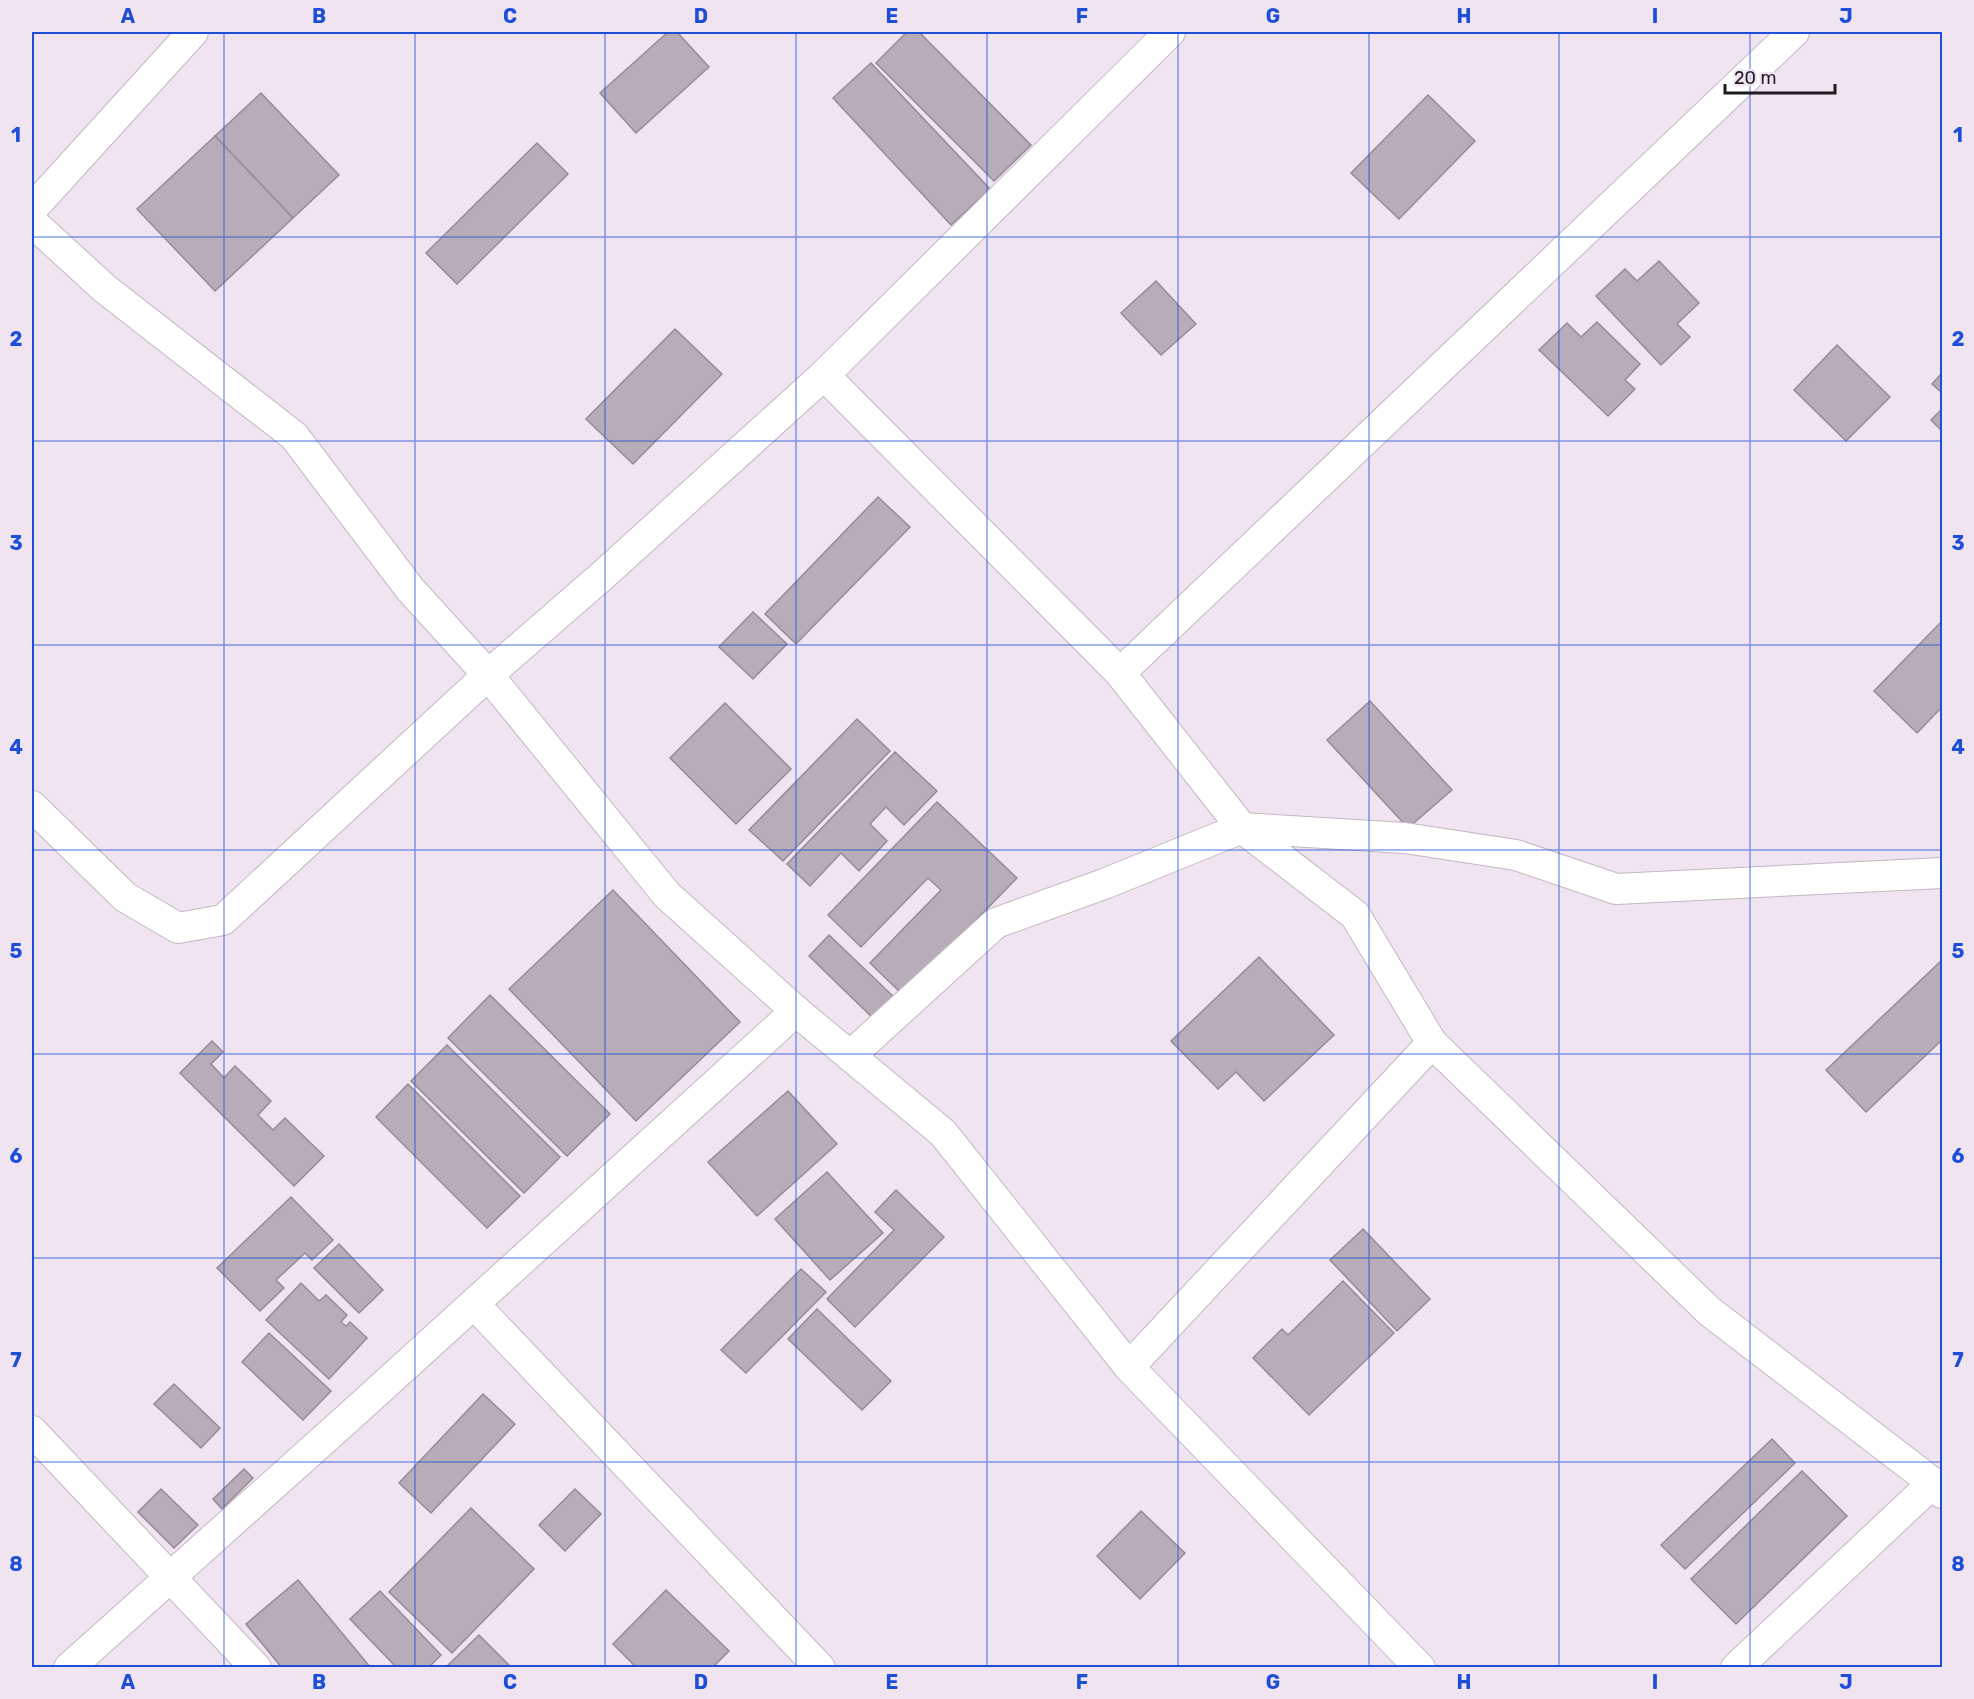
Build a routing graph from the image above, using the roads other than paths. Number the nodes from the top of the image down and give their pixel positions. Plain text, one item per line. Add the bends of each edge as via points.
1 (193, 32) edge
2 (1170, 32) edge
3 (1794, 32) edge
4 (32, 209) edge
5 (32, 222) edge
6 (824, 375) junction
7 (1120, 673) junction
8 (488, 675) junction
9 (32, 806) edge
10 (1242, 828) junction
11 (1942, 873) edge
12 (796, 1011) junction
13 (1432, 1043) junction
14 (850, 1056) junction
15 (474, 1304) junction
16 (1129, 1367) junction
17 (32, 1431) edge
18 (1938, 1488) edge
19 (170, 1577) junction
20 (69, 1668) edge
21 (256, 1668) edge
22 (820, 1668) edge
23 (1420, 1668) edge
24 (1736, 1668) edge

1 - 4 street
2 - 6 street
3 - 7 street
5 - 8 street via 104,288 294,436 410,589
6 - 7 street
6 - 8 street
7 - 10 street
8 - 9 street via 224,920 178,928 125,897
8 - 12 street via 667,895
10 - 11 street via 1405,838 1516,855 1616,889
10 - 13 street via 1355,915
10 - 14 street via 996,923
12 - 14 street
12 - 15 street
13 - 16 street
13 - 18 street via 1708,1311
14 - 16 street via 943,1133
15 - 19 street
15 - 22 street
16 - 23 street
17 - 19 street
18 - 24 street
19 - 20 street
19 - 21 street

